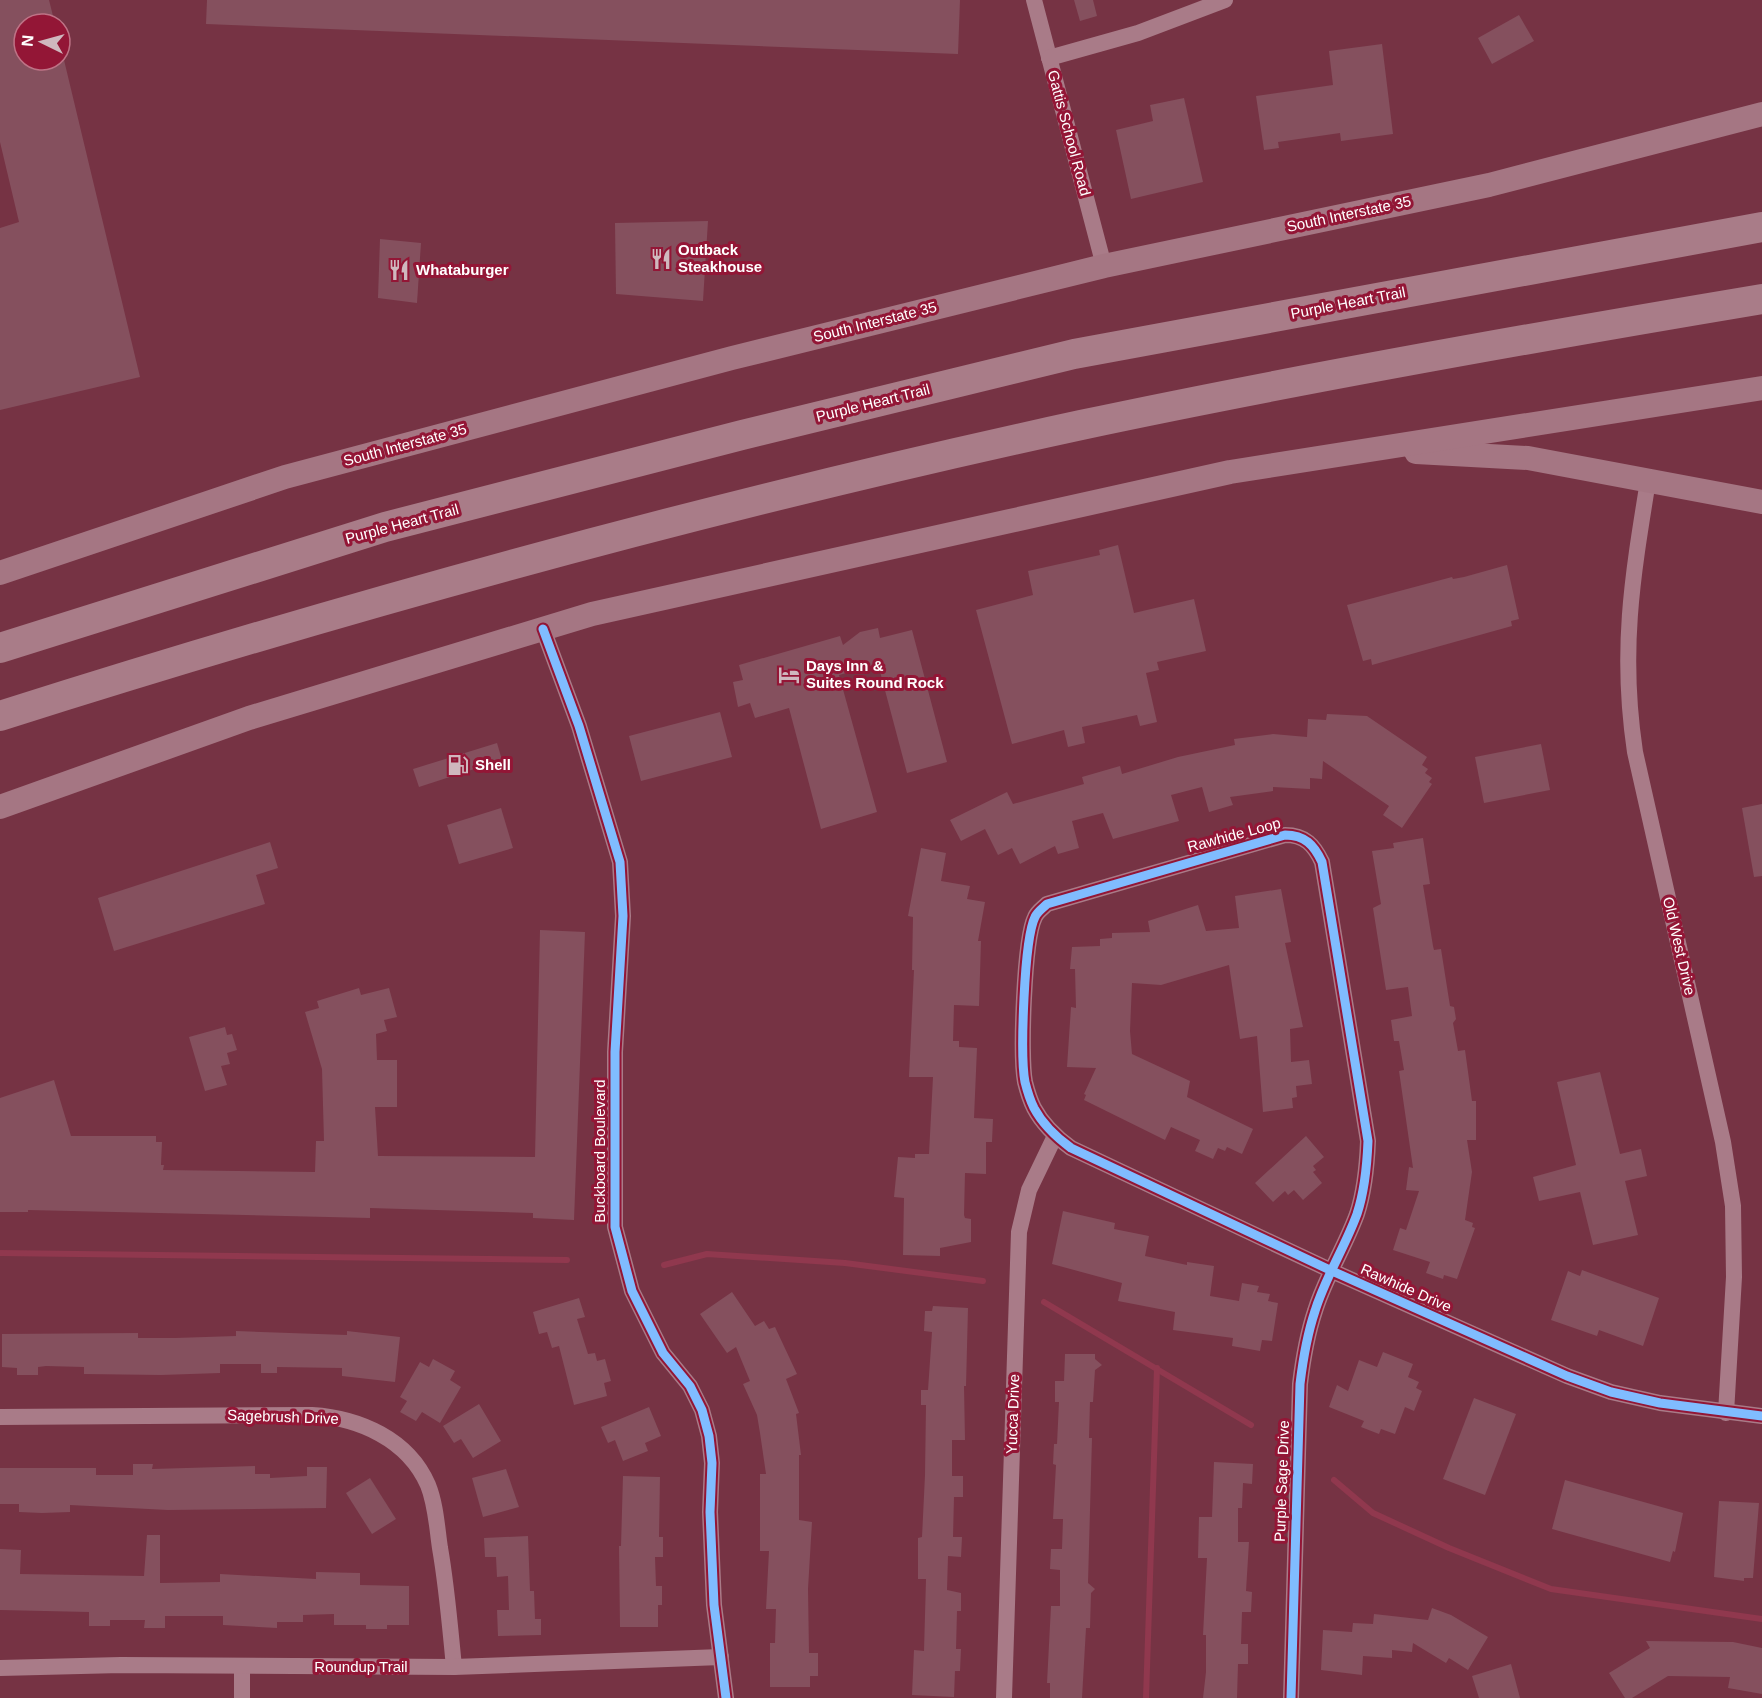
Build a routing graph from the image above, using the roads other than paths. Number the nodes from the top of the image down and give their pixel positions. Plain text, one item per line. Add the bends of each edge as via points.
1 (1034, 0) edge
2 (1225, 0) edge
3 (1049, 58) junction
4 (1762, 114) edge
5 (1762, 227) edge
6 (1104, 266) junction
7 (1762, 299) edge
8 (1762, 388) edge
9 (1321, 457) junction
10 (1648, 481) junction
11 (1762, 502) edge
12 (0, 573) edge
13 (543, 629) junction
14 (0, 648) edge
15 (0, 716) edge
16 (0, 807) edge
17 (1055, 1136) junction
18 (1332, 1271) junction
19 (1726, 1413) junction
20 (1762, 1416) edge
21 (0, 1417) edge
22 (721, 1657) junction
23 (242, 1667) junction
24 (454, 1667) junction
25 (0, 1668) edge
26 (242, 1698) edge
27 (726, 1698) edge
28 (1004, 1698) edge
29 (1291, 1698) edge

1 - 3 street, Gattis School Road
2 - 3 street via 1138,33
3 - 6 street, Gattis School Road
4 - 6 main road, South Interstate 35 via 1489,185
5 - 14 highway, Purple Heart Trail via 1074,354 385,527
6 - 12 main road, South Interstate 35 via 732,358 285,477
7 - 15 highway via 1245,392 878,472 448,582
8 - 9 main road
9 - 10 main road via 1409,452 1528,458
9 - 13 main road via 1230,472 592,614
10 - 11 main road
10 - 19 street, Old West Drive via 1627,631 1629,715 1723,1142 1733,1206 1734,1277
13 - 16 main road via 249,718
13 - 22 street, Buckboard Boulevard via 579,726 620,862 623,916 615,1052 615,1227 632,1291 663,1353 690,1386 702,1410 712,1463 714,1605
17 - 18 street, Rawhide Drive via 1088,1157
17 - 18 street, Rawhide Loop via 1034,1107 1025,1082 1028,937 1035,915 1056,900 1285,836 1303,838 1315,848 1322,862 1367,1126 1366,1172 1360,1201
17 - 28 street, Yucca Drive via 1029,1190 1019,1232
18 - 19 street, Rawhide Drive via 1611,1392
18 - 29 street, Purple Sage Drive via 1315,1310 1300,1384
19 - 20 street, Rawhide Drive
21 - 24 street, Sagebrush Drive via 312,1415 344,1418 369,1427 409,1458 428,1485 445,1579
22 - 24 street, Roundup Trail
22 - 27 street, Buckboard Boulevard
23 - 24 street, Roundup Trail
23 - 25 street, Roundup Trail
23 - 26 street

